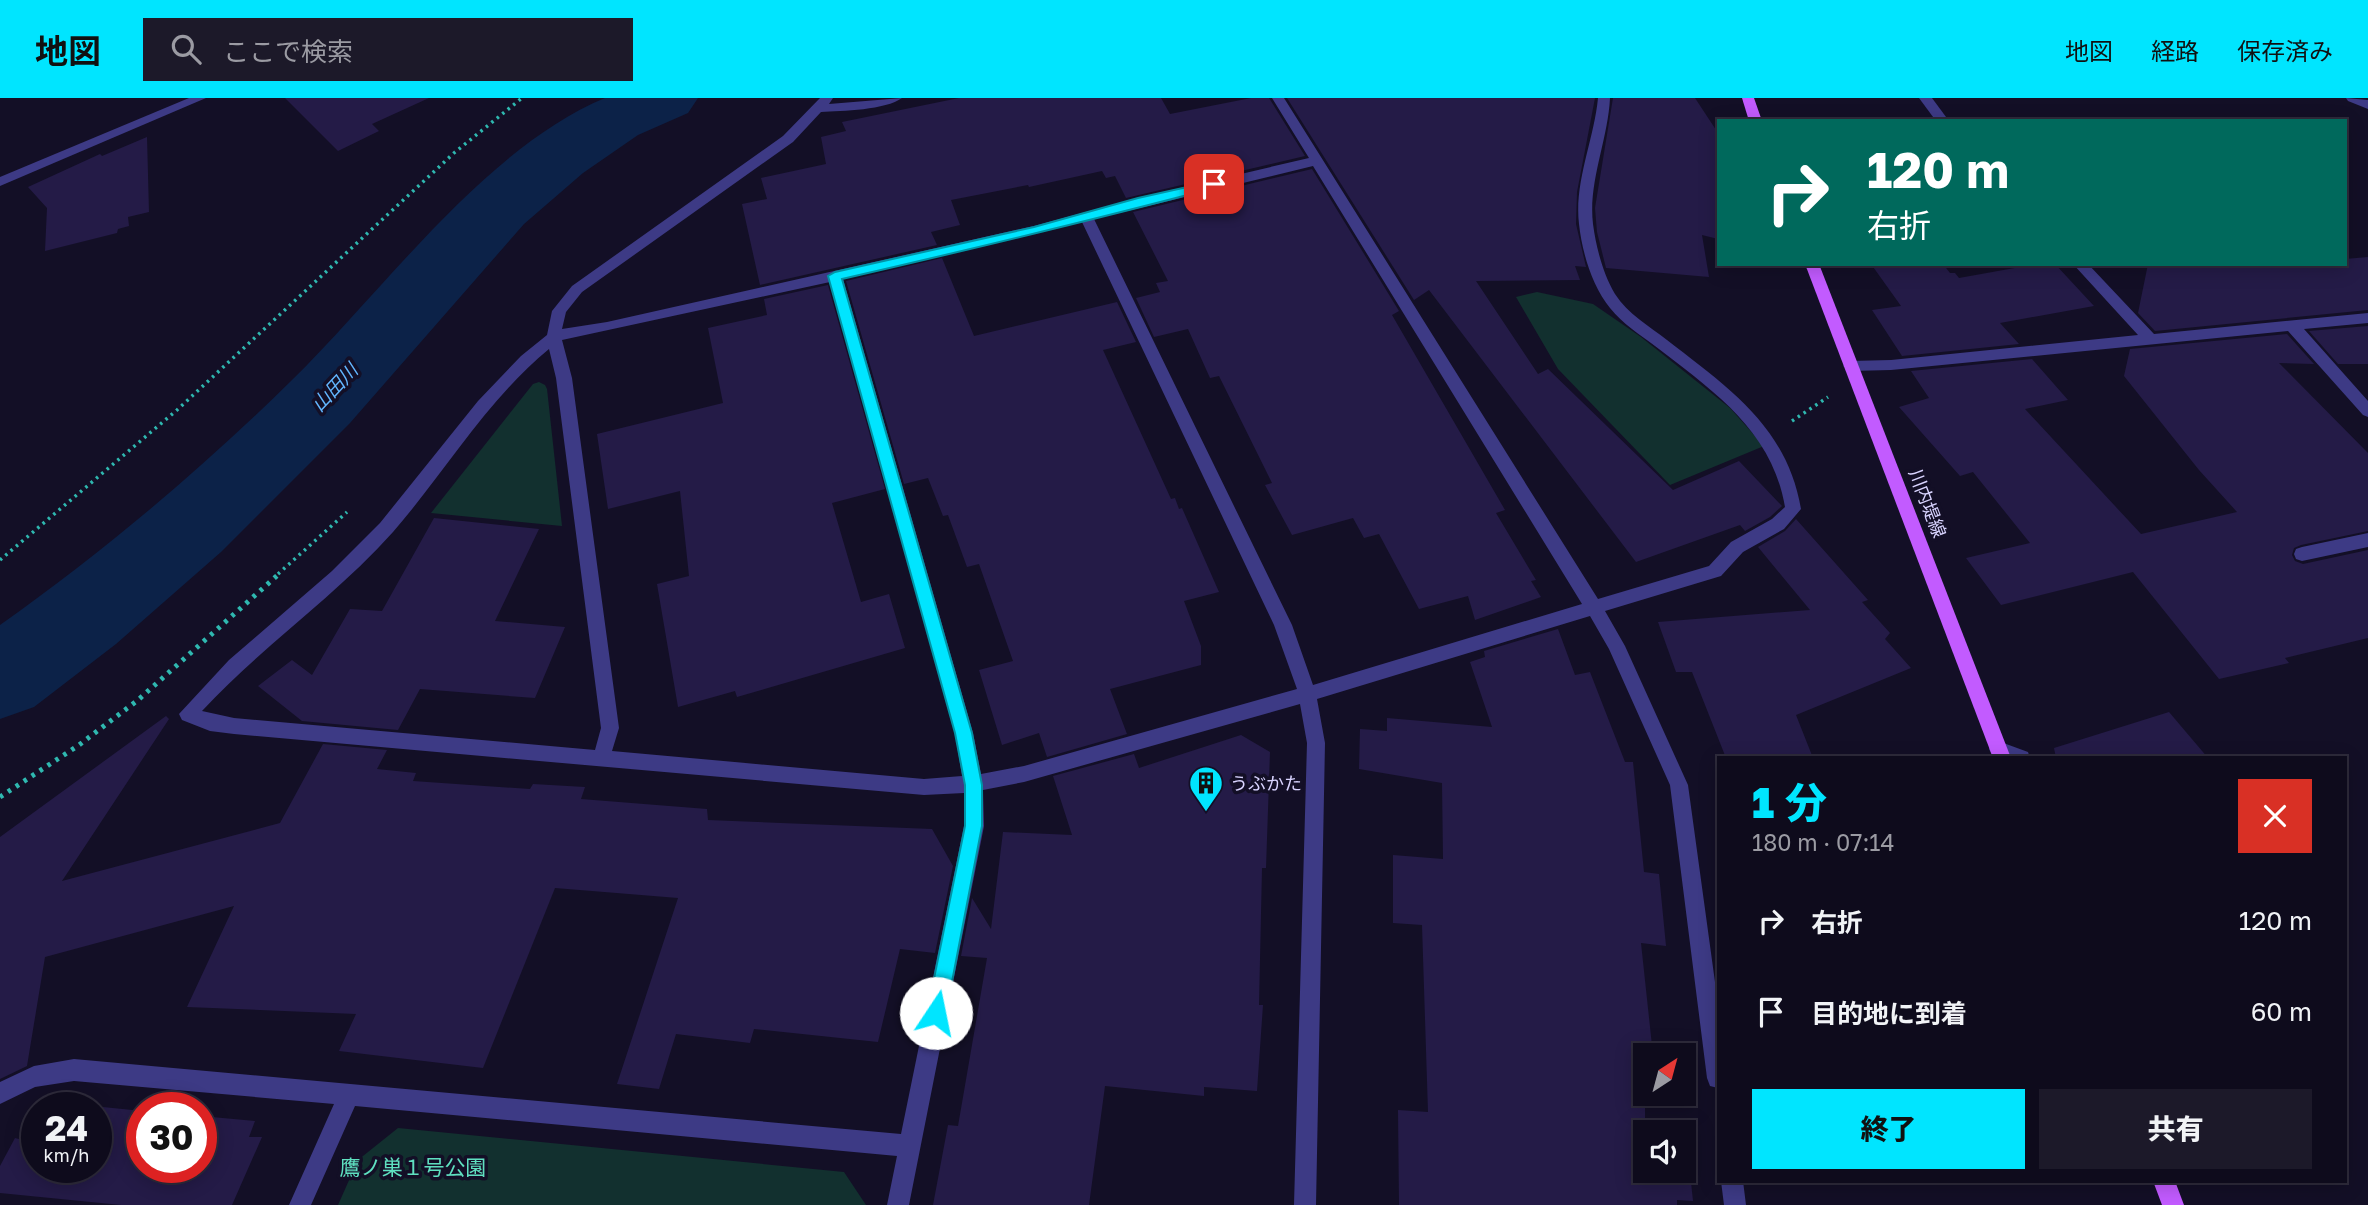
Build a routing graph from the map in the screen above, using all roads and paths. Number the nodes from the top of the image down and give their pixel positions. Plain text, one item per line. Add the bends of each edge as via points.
1 (200, 98) edge
2 (523, 98) edge
3 (896, 98) edge
4 (1278, 98) edge
5 (1604, 98) edge
6 (1748, 98) edge
7 (1925, 98) edge
8 (2352, 98) edge
9 (824, 103) edge
10 (2368, 105) edge
11 (1755, 119) edge
12 (1941, 119) edge
13 (1315, 161) junction
14 (0, 182) edge
15 (1087, 218) junction
16 (1813, 266) edge
17 (2082, 266) edge
18 (835, 276) junction
19 (2368, 318) edge
20 (2291, 325) junction
21 (553, 337) junction
22 (2148, 338) junction
23 (1851, 366) junction
24 (1840, 396) dead end
25 (2368, 411) edge
26 (1767, 438) junction
27 (354, 506) dead end
28 (2368, 540) edge
29 (2302, 554) dead end
30 (0, 560) edge
31 (1594, 608) junction
32 (1308, 694) junction
33 (2000, 754) edge
34 (601, 759) junction
35 (973, 785) junction
36 (0, 797) edge
37 (1717, 1070) edge
38 (0, 1093) edge
39 (350, 1094) junction
40 (910, 1146) junction
41 (1732, 1183) edge
42 (2165, 1183) edge
43 (300, 1205) edge
44 (898, 1205) edge
45 (1305, 1205) edge
46 (1735, 1205) edge
47 (2173, 1205) edge

1 - 14 street
2 - 30 path via 464,145 79,498
3 - 9 street via 855,106
4 - 13 street
5 - 26 street via 1600,138 1587,180 1586,223 1604,287 1625,315 1719,389
6 - 11 main road
7 - 12 street
8 - 10 street
9 - 21 street via 788,139 577,289 559,307
13 - 15 street
13 - 31 street
15 - 18 street
15 - 32 street via 1283,625
16 - 23 main road, 川内堤線
17 - 22 street
18 - 21 street
18 - 35 street via 964,733
19 - 20 street
20 - 22 street
20 - 25 street
21 - 34 street via 565,378 610,728
21 - 34 street via 512,371 387,527 188,714 234,726
22 - 23 street
23 - 33 main road, 川内堤線
24 - 26 path via 1826,397
26 - 31 street via 1792,486 1793,509 1778,524 1737,547 1715,571
27 - 36 path via 138,700
28 - 29 street
31 - 32 street
31 - 37 street via 1679,785
32 - 35 street
32 - 45 street via 1315,743
34 - 35 street via 924,787
35 - 40 street via 974,826
38 - 39 street via 34,1077 74,1070
39 - 40 street
39 - 43 street
40 - 44 street
41 - 46 street
42 - 47 main road

